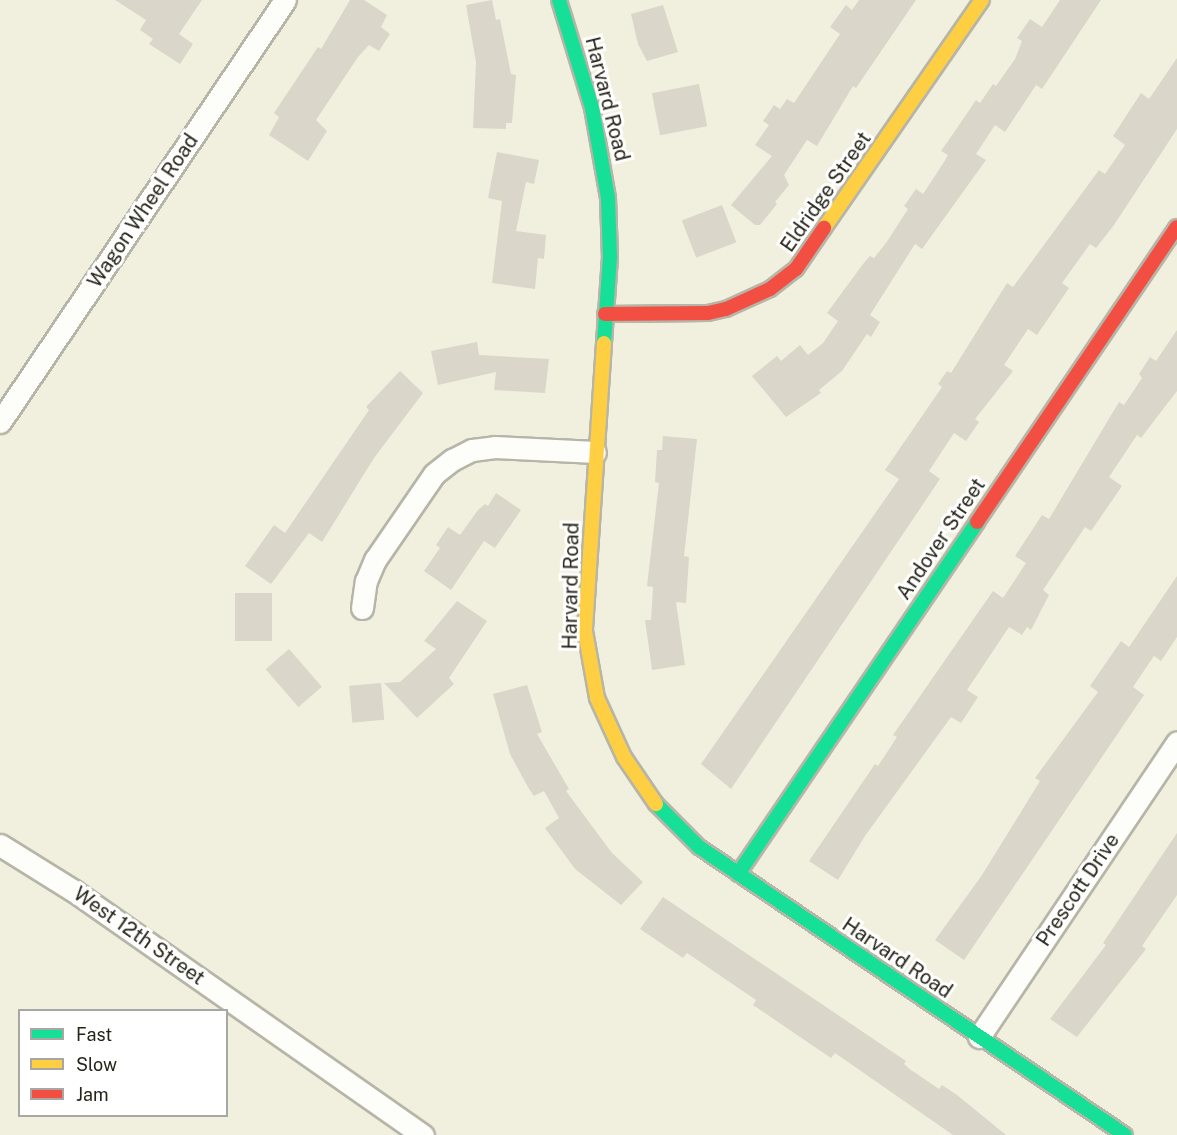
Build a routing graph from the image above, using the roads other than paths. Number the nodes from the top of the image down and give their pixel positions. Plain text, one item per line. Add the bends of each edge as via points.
1 (285, 0) edge
2 (559, 0) edge
3 (982, 0) edge
4 (1177, 227) edge
5 (605, 314) junction
6 (0, 422) edge
7 (595, 452) junction
8 (362, 609) dead end
9 (1177, 742) edge
10 (0, 845) edge
11 (738, 874) junction
12 (979, 1037) junction
13 (423, 1135) edge
14 (1125, 1135) edge

1 - 6 street, Wagon Wheel Road
2 - 5 street, Harvard Road via 590,100 606,176 609,257
3 - 5 street, Eldridge Street via 796,269 770,289 726,309 708,313
4 - 11 street, Andover Street
5 - 7 street, Harvard Road
7 - 8 street via 495,447 452,459 434,474 375,560 366,580
7 - 11 street, Harvard Road via 585,631 597,698 624,758 659,809 699,847
9 - 12 street, Prescott Drive
10 - 13 street, West 12th Street via 74,891
11 - 12 street, Harvard Road
12 - 14 street, Harvard Road

